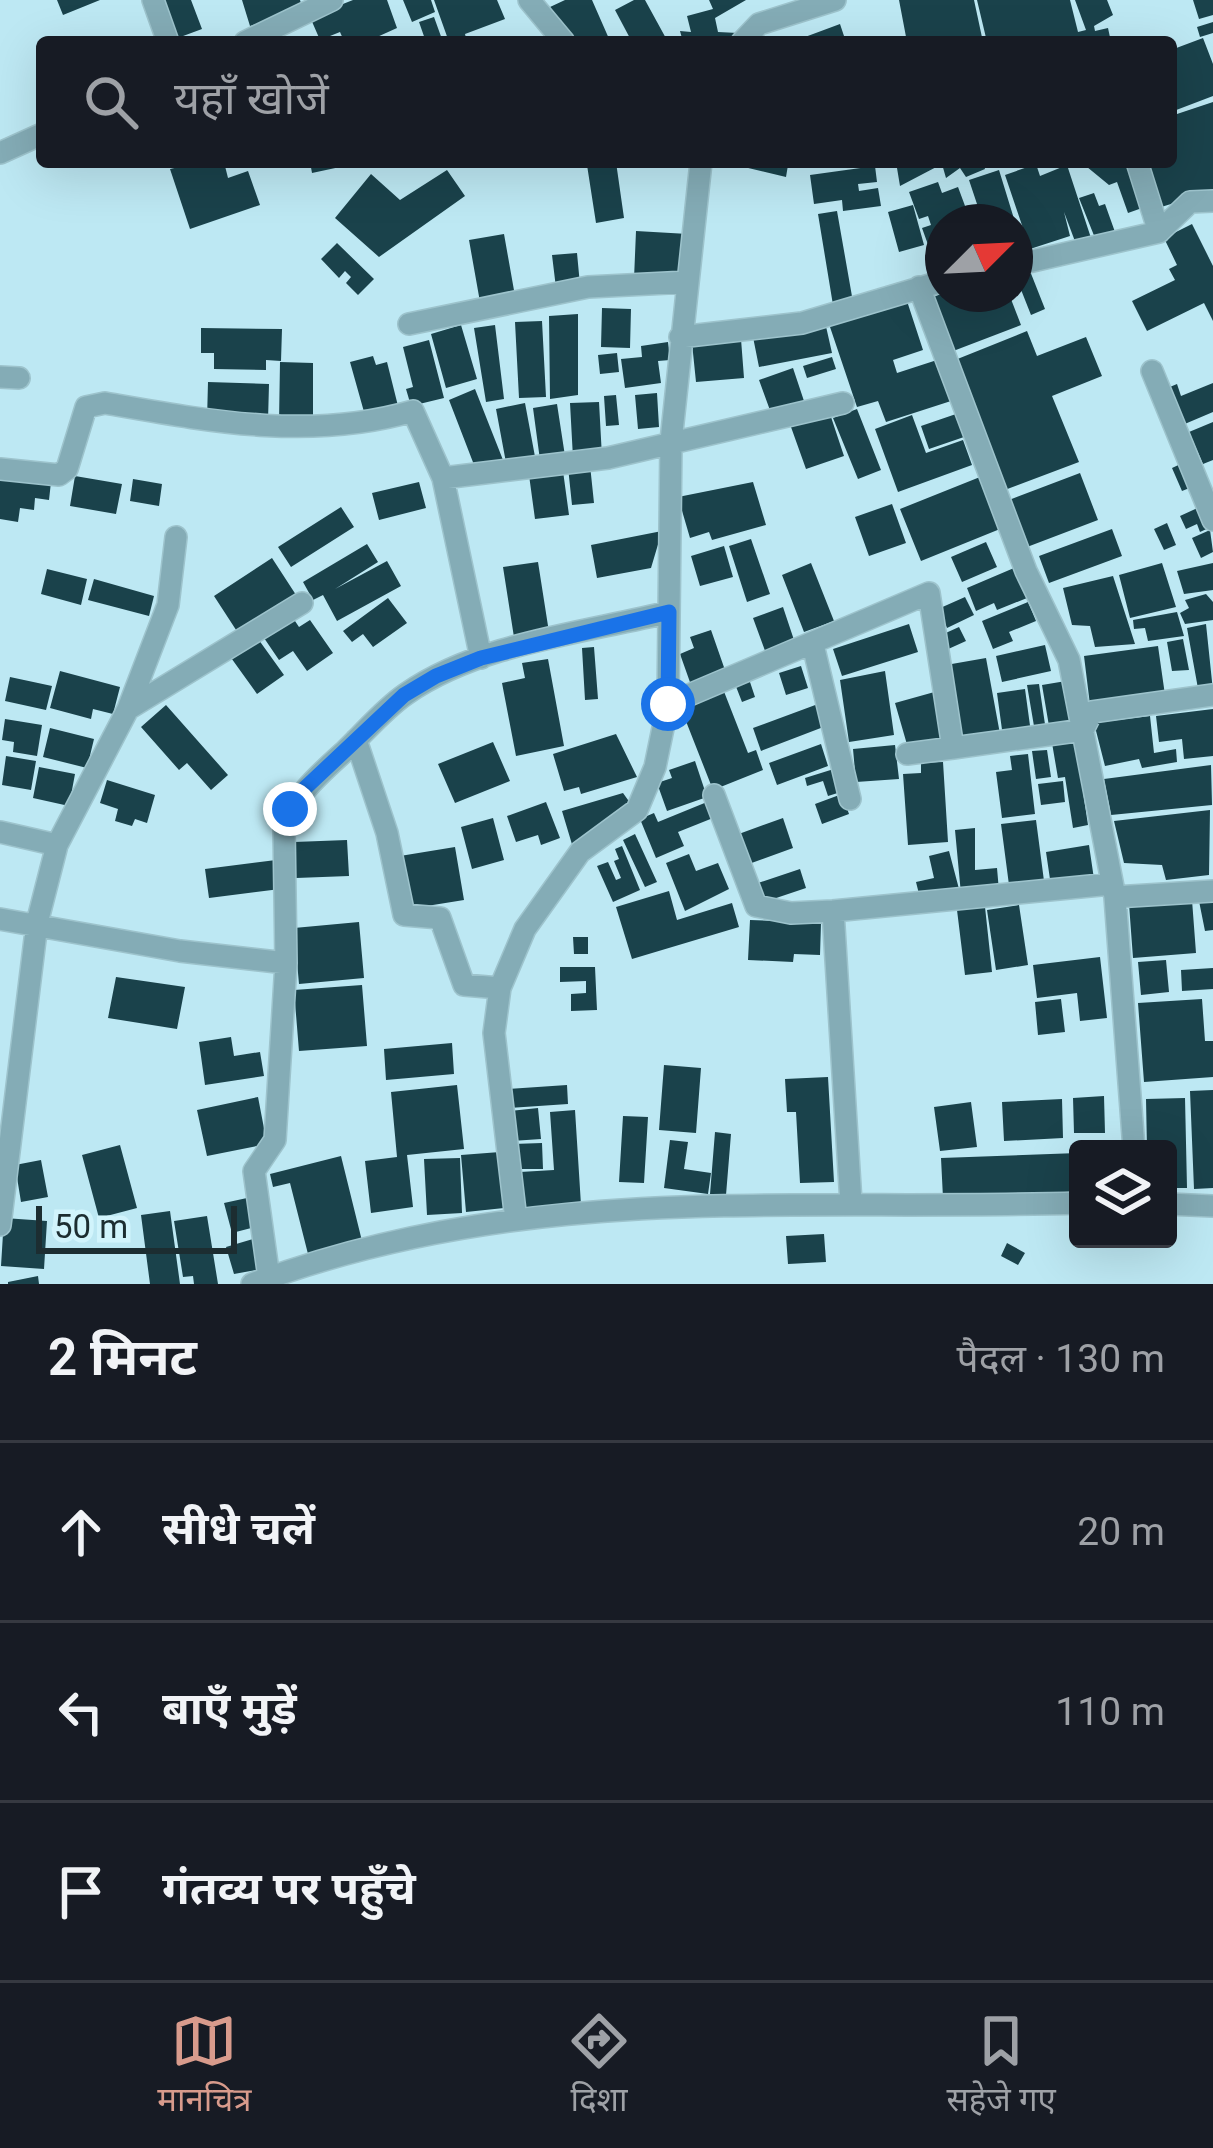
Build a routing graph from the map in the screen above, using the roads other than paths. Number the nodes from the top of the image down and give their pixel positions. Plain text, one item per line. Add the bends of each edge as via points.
1 (154, 0) edge
2 (332, 0) edge
3 (530, 0) edge
4 (835, 0) edge
5 (166, 36) edge
6 (257, 36) edge
7 (559, 36) edge
8 (748, 36) edge
9 (36, 137) edge
10 (0, 153) edge
11 (700, 168) edge
12 (1139, 168) edge
13 (1213, 200) edge
14 (1159, 232) junction
15 (1033, 261) edge
16 (688, 282) junction
17 (925, 286) edge
18 (919, 287) junction
19 (409, 324) dead end
20 (680, 337) junction
21 (1152, 371) dead end
22 (843, 404) dead end
23 (671, 440) junction
24 (0, 469) edge
25 (443, 478) junction
26 (1213, 520) edge
27 (176, 537) dead end
28 (302, 603) dead end
29 (669, 612) junction
30 (813, 645) junction
31 (481, 658) junction
32 (1213, 695) edge
33 (668, 704) junction
34 (128, 709) junction
35 (1083, 730) junction
36 (356, 740) junction
37 (953, 748) junction
38 (907, 754) dead end
39 (714, 794) dead end
40 (850, 799) dead end
41 (0, 832) edge
42 (57, 845) junction
43 (1113, 890) junction
44 (1213, 891) edge
45 (832, 911) junction
46 (0, 919) edge
47 (37, 923) junction
48 (286, 962) junction
49 (500, 988) junction
50 (1132, 1140) edge
51 (851, 1203) junction
52 (1069, 1203) edge
53 (1177, 1204) edge
54 (1213, 1206) edge
55 (516, 1220) junction
56 (0, 1225) edge
57 (261, 1281) edge

1 - 5 street
2 - 6 street
3 - 7 street
4 - 8 street via 759,24
9 - 10 street
11 - 16 street
12 - 14 street
13 - 14 street via 1190,202
14 - 15 street
16 - 19 street via 588,286
16 - 20 street
17 - 18 street
18 - 20 street via 802,323
18 - 35 street via 1025,571 1069,660
20 - 23 street
21 - 26 street
22 - 23 street
23 - 25 street via 608,458
23 - 29 street
24 - 25 street via 59,475 86,407 105,403 251,428 374,422 412,411
25 - 31 street
27 - 34 street via 168,604
28 - 34 street
29 - 31 street
29 - 33 street
30 - 33 street
30 - 37 street via 929,593
30 - 40 street
31 - 36 street via 404,695
32 - 35 street via 1092,712
33 - 49 street via 637,810 580,852 525,928
34 - 42 street
35 - 37 street
35 - 43 street
36 - 48 street via 290,809 284,828
36 - 49 street via 404,914 440,918 464,985
37 - 38 street
39 - 45 street via 756,906
41 - 42 street
42 - 47 street
43 - 44 street
43 - 45 street
43 - 50 street
45 - 51 street
46 - 47 street
47 - 48 street
47 - 56 street
48 - 57 street via 275,1140 254,1163
49 - 55 street via 494,1033
51 - 52 street
51 - 55 street via 662,1204
53 - 54 street
55 - 57 street via 469,1224

